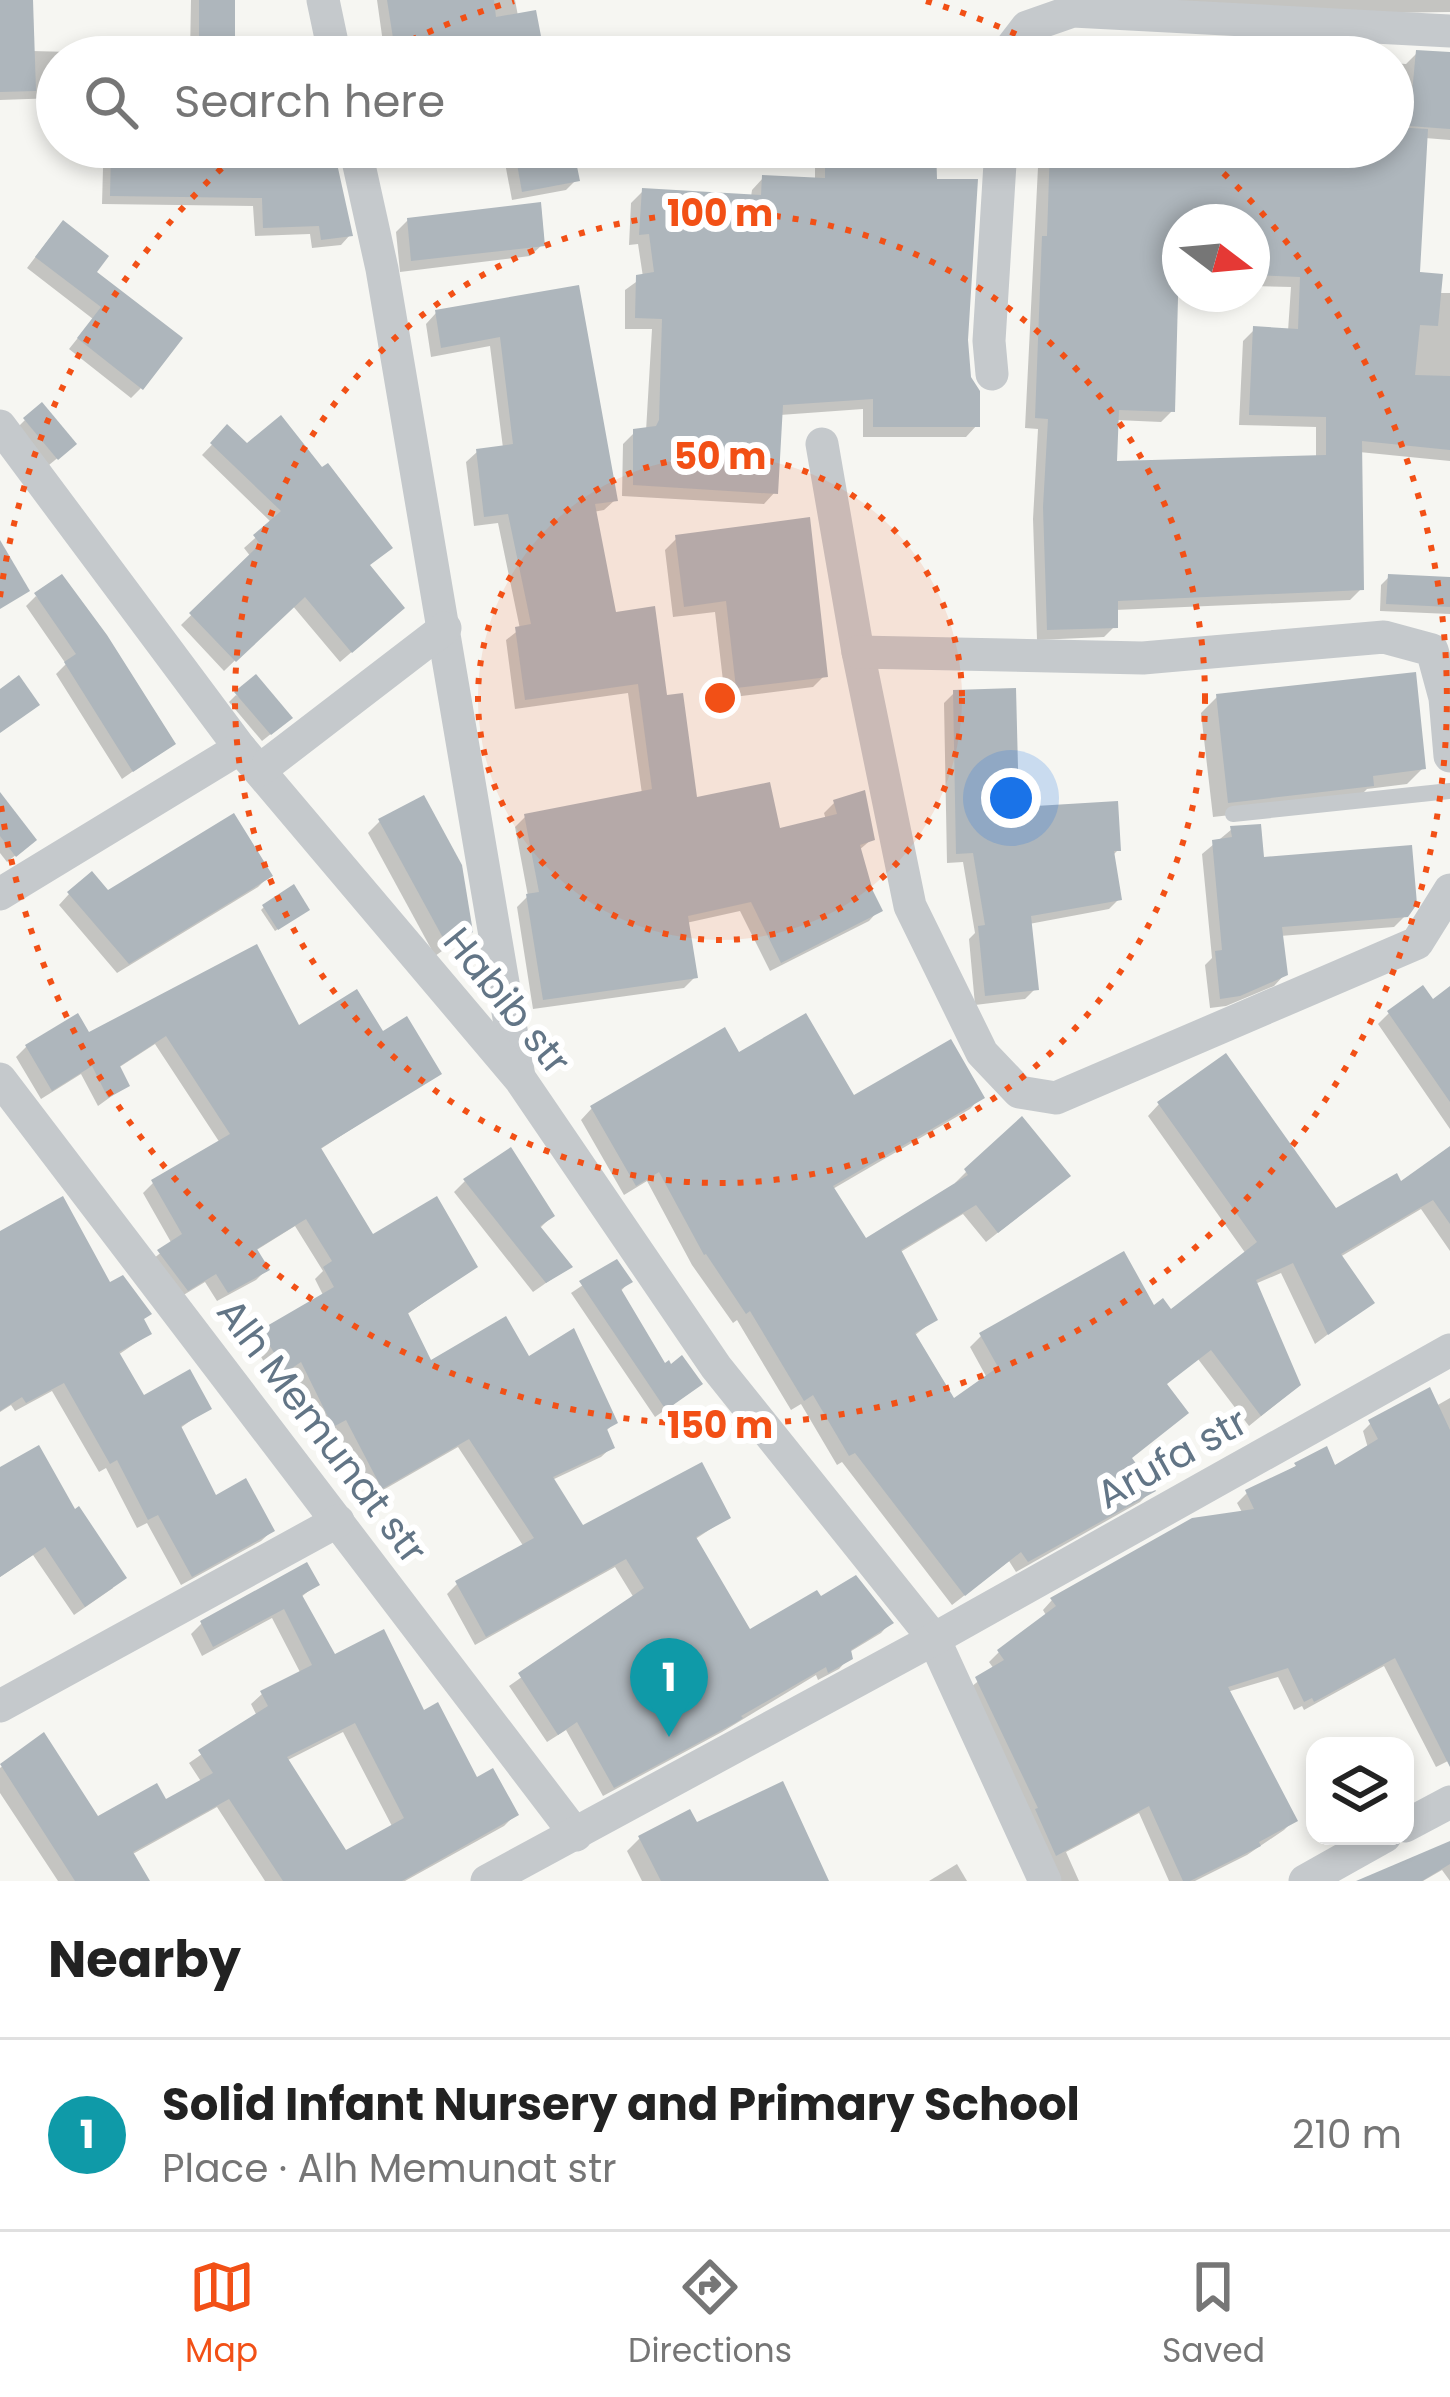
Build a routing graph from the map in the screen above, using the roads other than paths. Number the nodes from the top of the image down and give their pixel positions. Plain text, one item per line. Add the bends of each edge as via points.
1 (323, 0) edge
2 (1450, 31) edge
3 (331, 36) edge
4 (1020, 36) edge
5 (360, 168) edge
6 (1000, 168) edge
7 (992, 374) dead end
8 (0, 426) edge
9 (822, 444) dead end
10 (445, 628) junction
11 (858, 652) junction
12 (1450, 756) edge
13 (250, 759) junction
14 (1450, 791) edge
15 (1233, 814) dead end
16 (1450, 890) edge
17 (0, 893) edge
18 (0, 1078) edge
19 (520, 1079) junction
20 (1450, 1350) edge
21 (338, 1521) junction
22 (934, 1640) junction
23 (0, 1706) edge
24 (1450, 1802) edge
25 (1414, 1821) edge
26 (576, 1835) junction
27 (1368, 1845) edge
28 (487, 1881) edge
29 (1045, 1881) edge
30 (1305, 1881) edge

1 - 3 street
2 - 4 street via 1073,11
5 - 10 street
6 - 7 street
8 - 13 street, Habib str
9 - 11 street
10 - 13 street
10 - 19 street
11 - 12 street via 1143,658 1384,637 1432,650
11 - 16 street via 910,906 982,1053 1018,1093 1056,1097 1417,943
13 - 17 street
13 - 19 street, Habib str
14 - 15 lane
18 - 21 street, Alh Memunat str
19 - 22 street, Habib str via 716,1366
20 - 22 street, Arufa str
21 - 23 street
21 - 26 street, Alh Memunat str
22 - 26 street
22 - 29 street, Habib str
24 - 25 street
26 - 28 street
27 - 30 street

